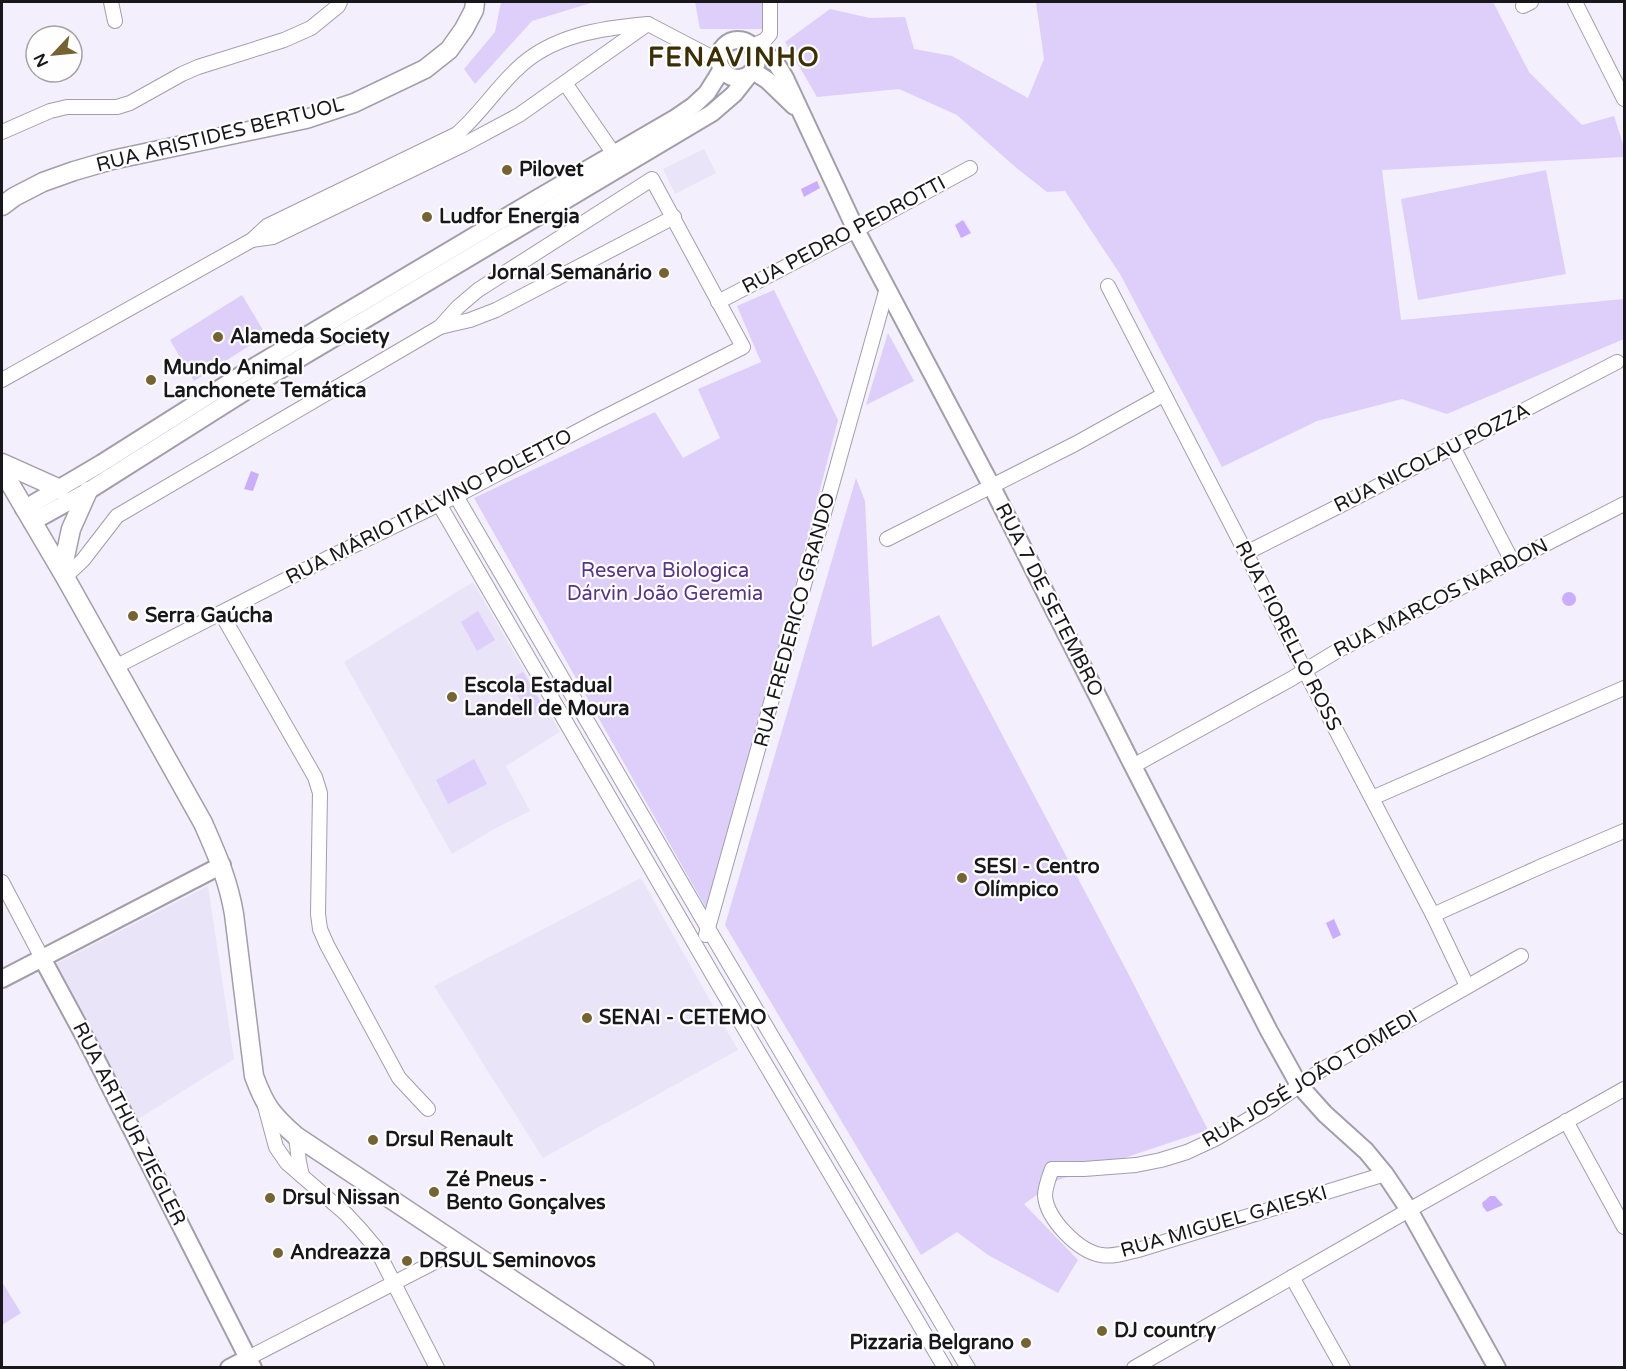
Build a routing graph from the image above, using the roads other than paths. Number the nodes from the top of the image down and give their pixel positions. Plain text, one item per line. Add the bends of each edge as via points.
1 (111, 2) edge
2 (340, 2) edge
3 (475, 2) edge
4 (770, 2) edge
5 (1575, 2) edge
6 (115, 21) dead end
7 (648, 24) junction
8 (753, 47) junction
9 (720, 65) junction
10 (751, 73) junction
11 (565, 83) junction
12 (1624, 99) edge
13 (801, 113) junction
14 (2, 132) edge
15 (647, 143) junction
16 (614, 154) junction
17 (970, 168) dead end
18 (2, 206) edge
19 (674, 218) junction
20 (856, 230) junction
21 (493, 234) junction
22 (252, 240) junction
23 (1108, 286) dead end
24 (887, 288) junction
25 (718, 302) junction
26 (440, 327) junction
27 (1617, 363) dead end
28 (2, 380) edge
29 (1163, 395) junction
30 (1453, 447) junction
31 (2, 463) edge
32 (2, 470) edge
33 (107, 470) junction
34 (992, 487) junction
35 (60, 489) junction
36 (88, 491) junction
37 (456, 496) junction
38 (439, 504) junction
39 (1624, 504) edge
40 (28, 516) junction
41 (887, 539) dead end
42 (1246, 553) junction
43 (1512, 561) junction
44 (64, 574) junction
45 (221, 613) junction
46 (115, 667) junction
47 (1305, 671) junction
48 (1624, 690) edge
49 (571, 693) junction
50 (554, 702) junction
51 (605, 752) junction
52 (589, 762) junction
53 (1133, 766) junction
54 (1372, 798) junction
55 (1624, 831) edge
56 (222, 865) junction
57 (2, 882) edge
58 (1433, 915) junction
59 (709, 930) junction
60 (699, 950) junction
61 (1521, 956) dead end
62 (42, 958) junction
63 (2, 979) edge
64 (1467, 986) junction
65 (1299, 1085) junction
66 (1624, 1089) edge
67 (263, 1098) junction
68 (428, 1109) dead end
69 (1566, 1121) junction
70 (296, 1136) junction
71 (1052, 1169) joint
72 (1385, 1174) junction
73 (302, 1176) junction
74 (1409, 1210) junction
75 (1624, 1227) edge
76 (897, 1247) junction
77 (462, 1248) junction
78 (880, 1257) junction
79 (1292, 1277) junction
80 (394, 1282) junction
81 (251, 1363) edge
82 (230, 1368) edge
83 (437, 1368) edge
84 (645, 1368) edge
85 (945, 1368) edge
86 (968, 1368) edge
87 (1134, 1368) edge
88 (1343, 1368) edge
89 (1497, 1368) edge

1 - 6 street
2 - 14 street via 311,28 198,67 130,103 117,107 67,107
3 - 18 main road, RUA ARISTIDES BERTUOL via 464,30 449,50 425,69 354,103 306,119 84,168 43,182
4 - 8 street via 770,34
5 - 12 street
7 - 9 street
7 - 11 street
7 - 22 street via 594,31 558,42 516,69 457,134 267,226
8 - 9 street via 731,40 721,49
8 - 10 street via 757,60
8 - 13 street, RUA 7 DE SETEMBRO via 775,60
9 - 10 street via 726,74 737,78
9 - 15 street via 707,93
10 - 13 street, RUA 7 DE SETEMBRO via 767,80
10 - 15 street via 712,113
11 - 16 street
11 - 22 street via 519,115 463,146 273,237
13 - 20 street, RUA 7 DE SETEMBRO
15 - 16 street
15 - 21 street
16 - 21 street
17 - 20 street, RUA PEDRO PEDROTTI
19 - 25 street
19 - 26 street via 495,310
19 - 26 street via 652,179 478,290
20 - 24 street, RUA 7 DE SETEMBRO
20 - 25 street, RUA PEDRO PEDROTTI
21 - 33 street via 261,372
22 - 28 street
23 - 29 street, RUA FIORELLO ROSS
24 - 34 street, RUA 7 DE SETEMBRO
24 - 59 street, RUA FREDERICO GRANDO
25 - 37 street, RUA MÁRIO ITALVINO POLETTO via 743,347
26 - 44 street via 117,516 83,560
27 - 30 street, RUA NICOLAU POZZA
29 - 34 street
29 - 42 street, RUA FIORELLO ROSS
30 - 42 street, RUA NICOLAU POZZA
30 - 43 street
31 - 35 main road
32 - 40 main road
33 - 35 street
33 - 36 street
34 - 41 street
34 - 53 street, RUA 7 DE SETEMBRO
35 - 40 street
36 - 40 street
36 - 44 main road via 71,529
37 - 38 street, RUA MÁRIO ITALVINO POLETTO
37 - 49 street
38 - 45 street, RUA MÁRIO ITALVINO POLETTO
38 - 50 street
39 - 43 street, RUA MARCOS NARDON
40 - 44 main road
42 - 47 street, RUA FIORELLO ROSS
43 - 47 street, RUA MARCOS NARDON
44 - 46 main road
45 - 46 street, RUA MÁRIO ITALVINO POLETTO
45 - 68 street via 315,777 320,793 320,929 399,1078
46 - 56 main road via 203,823
47 - 53 street, RUA MARCOS NARDON
47 - 54 street, RUA FIORELLO ROSS
48 - 54 street
49 - 50 street
49 - 51 street
50 - 52 street
51 - 52 street
51 - 59 street
52 - 60 street
53 - 65 street, RUA 7 DE SETEMBRO
54 - 58 street, RUA FIORELLO ROSS
55 - 58 street
56 - 62 street
56 - 67 main road via 234,914 254,1076
57 - 62 street, RUA ARTHUR ZIEGLER
58 - 64 street, RUA FIORELLO ROSS
59 - 60 street, RUA FREDERICO GRANDO
59 - 76 street
60 - 78 street
61 - 64 street, RUA JOSÉ JOÃO TOMEDI
62 - 63 street
62 - 81 street, RUA ARTHUR ZIEGLER
64 - 65 street, RUA JOSÉ JOÃO TOMEDI
65 - 71 street, RUA JOSÉ JOÃO TOMEDI via 1244,1124 1187,1152 1136,1165
65 - 72 street, RUA 7 DE SETEMBRO
66 - 69 street
67 - 70 main road via 272,1113
67 - 73 street via 276,1147
69 - 74 street
69 - 75 street
70 - 73 street
70 - 77 main road
71 - 72 street, RUA MIGUEL GAIESKI via 1045,1194 1048,1208 1073,1241 1102,1255 1138,1250
72 - 74 street, RUA 7 DE SETEMBRO
73 - 80 street via 360,1229 376,1248
74 - 79 street
74 - 89 street, RUA 7 DE SETEMBRO
76 - 78 street
76 - 86 street
77 - 80 street
77 - 84 main road
78 - 85 street
79 - 87 street
79 - 88 street
80 - 81 street
80 - 83 street
81 - 82 street

